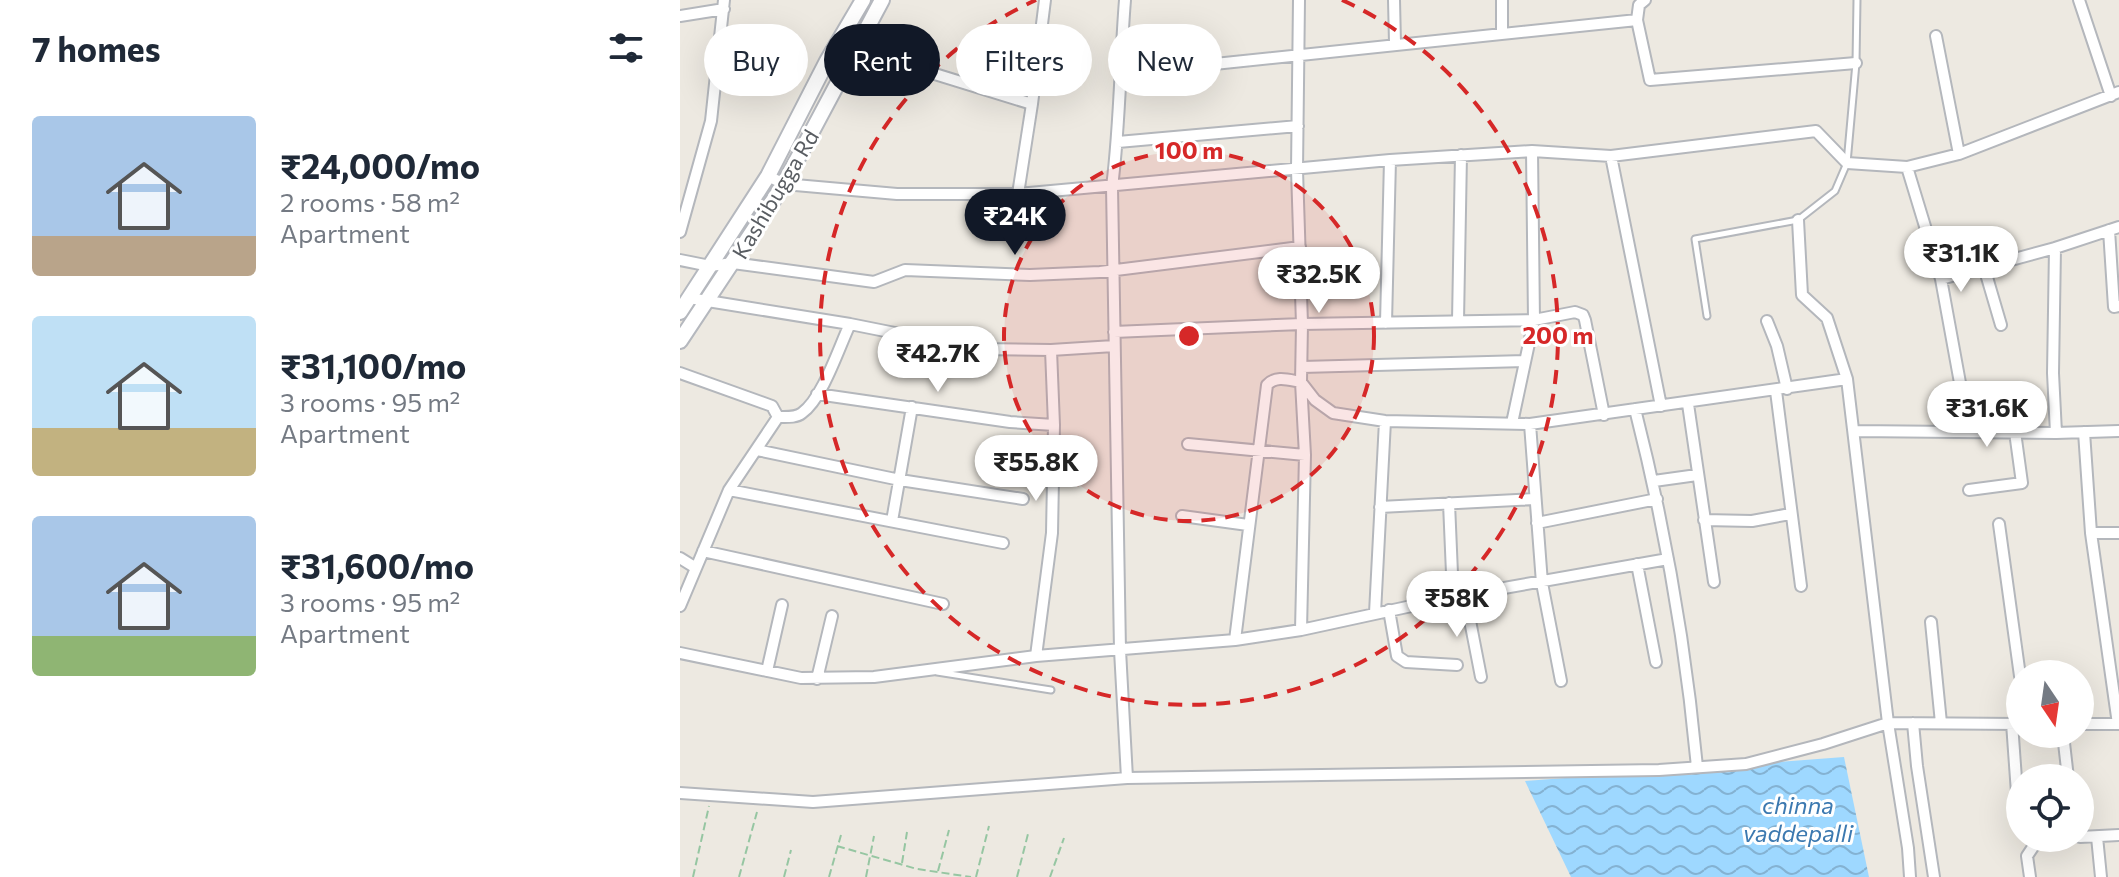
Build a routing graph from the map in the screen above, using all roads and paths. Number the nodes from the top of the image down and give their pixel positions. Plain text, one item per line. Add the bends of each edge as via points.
1 (863, 0) edge
2 (882, 0) edge
3 (1045, 0) edge
4 (1125, 0) edge
5 (1299, 0) edge
6 (1394, 0) edge
7 (1502, 0) edge
8 (1645, 0) edge
9 (1857, 0) edge
10 (2079, 0) edge
11 (724, 4) edge
12 (680, 16) edge
13 (1637, 20) junction
14 (870, 24) edge
15 (1123, 24) edge
16 (1502, 32) junction
17 (1936, 36) dead end
18 (1395, 43) junction
19 (1298, 56) junction
20 (1856, 63) junction
21 (1222, 64) edge
22 (940, 76) edge
23 (2115, 94) edge
24 (832, 96) edge
25 (1119, 96) edge
26 (1032, 104) junction
27 (1298, 126) junction
28 (1118, 142) junction
29 (1532, 151) junction
30 (1959, 154) junction
31 (1461, 155) junction
32 (1611, 156) junction
33 (1390, 160) junction
34 (1847, 163) junction
35 (1907, 167) junction
36 (1297, 170) junction
37 (768, 176) junction
38 (784, 184) junction
39 (1112, 187) junction
40 (1018, 194) junction
41 (1798, 220) junction
42 (2114, 229) edge
43 (680, 232) edge
44 (1300, 247) junction
45 (2055, 248) junction
46 (680, 260) edge
47 (733, 263) junction
48 (710, 266) junction
49 (1984, 267) junction
50 (1116, 270) junction
51 (1941, 279) junction
52 (689, 298) junction
53 (706, 302) junction
54 (2119, 306) edge
55 (680, 312) edge
56 (1707, 316) dead end
57 (1534, 320) junction
58 (1458, 321) junction
59 (1767, 321) dead end
60 (1386, 323) junction
61 (850, 324) junction
62 (1302, 324) junction
63 (2001, 325) dead end
64 (1114, 332) junction
65 (680, 341) edge
66 (1114, 346) junction
67 (1051, 350) junction
68 (1525, 361) junction
69 (1302, 367) junction
70 (680, 373) edge
71 (1847, 379) junction
72 (1301, 382) junction
73 (1781, 390) junction
74 (817, 394) junction
75 (1688, 404) junction
76 (1661, 406) junction
77 (912, 407) junction
78 (1635, 409) junction
79 (1604, 415) junction
80 (778, 417) junction
81 (1385, 421) junction
82 (1512, 423) junction
83 (1530, 424) junction
84 (1054, 425) junction
85 (1854, 431) junction
86 (2119, 431) edge
87 (1969, 432) junction
88 (2015, 432) junction
89 (2084, 432) junction
90 (2056, 433) junction
91 (1188, 444) dead end
92 (757, 450) junction
93 (1261, 450) junction
94 (1305, 455) junction
95 (1697, 475) junction
96 (900, 480) junction
97 (1654, 481) junction
98 (729, 490) junction
99 (1969, 490) dead end
100 (1023, 499) dead end
101 (1535, 499) junction
102 (1657, 499) junction
103 (1449, 503) junction
104 (1380, 507) junction
105 (1790, 514) junction
106 (1182, 516) dead end
107 (1704, 520) junction
108 (892, 521) junction
109 (1537, 523) junction
110 (1999, 524) dead end
111 (1248, 525) junction
112 (2091, 533) junction
113 (2119, 533) edge
114 (1003, 543) dead end
115 (703, 551) junction
116 (680, 558) edge
117 (1668, 559) junction
118 (1637, 564) junction
119 (696, 568) junction
120 (1714, 582) dead end
121 (1542, 583) junction
122 (1801, 586) dead end
123 (1465, 595) junction
124 (1453, 597) junction
125 (943, 604) dead end
126 (782, 605) dead end
127 (680, 606) edge
128 (1389, 610) junction
129 (1375, 613) junction
130 (832, 616) dead end
131 (1931, 622) dead end
132 (1301, 630) junction
133 (1235, 640) junction
134 (1120, 650) junction
135 (680, 653) edge
136 (1036, 656) junction
137 (2018, 660) edge
138 (1656, 662) dead end
139 (1457, 665) dead end
140 (926, 670) junction
141 (767, 671) junction
142 (1481, 677) dead end
143 (817, 679) junction
144 (1561, 681) dead end
145 (1051, 690) dead end
146 (1888, 723) junction
147 (1913, 723) junction
148 (1941, 723) junction
149 (2006, 724) edge
150 (2094, 724) edge
151 (2118, 724) edge
152 (1697, 767) junction
153 (1127, 778) junction
154 (680, 793) edge
155 (712, 794) junction
156 (760, 799) junction
157 (989, 826) dead end
158 (949, 830) dead end
159 (907, 832) dead end
160 (1028, 834) dead end
161 (841, 835) dead end
162 (2119, 835) edge
163 (874, 836) dead end
164 (2097, 837) joint
165 (1064, 838) dead end
166 (837, 846) junction
167 (791, 850) dead end
168 (2030, 852) edge
169 (870, 856) junction
170 (902, 864) junction
171 (917, 869) junction
172 (938, 872) junction
173 (960, 876) edge
174 (693, 877) edge
175 (739, 877) edge
176 (784, 877) edge
177 (829, 877) edge
178 (866, 877) edge
179 (915, 877) edge
180 (971, 877) edge
181 (976, 877) edge
182 (1017, 877) edge
183 (1050, 877) edge
184 (1910, 877) edge
185 (1934, 877) edge
186 (2030, 877) edge
187 (2101, 877) edge

1 - 37 main road, Kashibugga Rd
2 - 14 main road, Kashibugga Rd
3 - 26 street
4 - 15 street
5 - 19 street
6 - 18 street
7 - 16 street
8 - 13 street
9 - 20 lane
10 - 23 street
11 - 12 street
11 - 43 street via 711,121
13 - 16 street
13 - 20 street via 1650,80
16 - 18 street
17 - 30 street
18 - 19 street
19 - 21 street
19 - 27 street
20 - 34 lane
22 - 26 street
23 - 30 street
24 - 38 main road, Kashibugga Rd
25 - 28 street
26 - 40 street
27 - 28 street
27 - 36 street
28 - 39 street
29 - 31 street
29 - 32 street
29 - 57 street
30 - 35 street
31 - 33 street
31 - 58 street
32 - 34 street via 1816,131
32 - 76 street
33 - 36 street
33 - 60 street
34 - 35 street
34 - 41 lane via 1835,191
35 - 51 street
36 - 39 street
36 - 44 street
37 - 38 street
37 - 48 main road, Kashibugga Rd
38 - 40 street via 897,194
38 - 47 main road, Kashibugga Rd
39 - 40 street
39 - 50 street
41 - 56 lane via 1695,239
41 - 71 street via 1802,295 1827,318
42 - 45 street
42 - 54 street via 2114,307
44 - 50 street
44 - 62 street
45 - 49 street
45 - 90 street
46 - 48 street
47 - 48 street
47 - 50 street via 874,282 905,270 1030,275
47 - 53 main road, Kashibugga Rd
48 - 52 main road, Kashibugga Rd
49 - 51 street
49 - 63 street
50 - 64 street
51 - 87 street
52 - 53 street
52 - 55 main road, Kashibugga Rd
53 - 61 street
53 - 65 main road, Kashibugga Rd
57 - 58 street
57 - 68 street
57 - 79 street via 1583,315
58 - 60 street
59 - 73 street via 1777,346
60 - 62 street
61 - 67 street via 975,349
61 - 74 street
62 - 64 street
62 - 69 street
64 - 66 street
66 - 67 street
66 - 134 street
67 - 84 street
68 - 69 street
68 - 82 street
69 - 72 street
70 - 80 street via 772,406
71 - 73 street
71 - 85 street
72 - 81 street via 1333,413
72 - 93 street via 1277,378 1267,385
72 - 94 street
73 - 75 street
73 - 105 street
74 - 77 street
74 - 80 street via 801,415
75 - 76 street
75 - 95 street
76 - 78 street
77 - 84 street
77 - 96 street
78 - 79 street
78 - 97 street
79 - 83 street
80 - 92 street
81 - 82 street
81 - 104 street
82 - 83 street
83 - 101 street
84 - 136 street via 1052,533
85 - 87 street
85 - 146 street
86 - 89 street
87 - 88 street
88 - 90 street
88 - 99 street via 2022,483
89 - 90 street
89 - 112 street
91 - 93 street
92 - 96 street
92 - 98 street
93 - 94 street
93 - 111 street
94 - 132 street
95 - 97 street
95 - 107 street
96 - 100 street
96 - 108 street
97 - 102 street
98 - 108 street
98 - 115 street
101 - 103 street
101 - 109 street
102 - 109 street
102 - 117 street
103 - 104 street
103 - 124 street
104 - 129 street
105 - 107 street via 1752,521
105 - 122 street
106 - 111 street
107 - 120 street
108 - 114 street
109 - 121 street
110 - 137 street
111 - 133 street
112 - 113 street
112 - 151 street
115 - 119 street
115 - 125 street
116 - 119 street
117 - 118 street
117 - 152 street
118 - 121 street
118 - 138 street
119 - 127 street
121 - 123 street
121 - 144 street
123 - 124 street
123 - 142 street
124 - 128 street
126 - 141 street
128 - 129 street
128 - 139 street via 1397,656 1406,662
129 - 132 street
130 - 143 street
131 - 148 street
132 - 133 street
133 - 134 street
134 - 136 street
134 - 153 street
135 - 141 street
136 - 140 street
140 - 143 street
140 - 145 lane
141 - 143 street
146 - 147 street
146 - 152 street via 1746,764
146 - 184 street
147 - 148 street
147 - 185 street
148 - 149 street
150 - 151 street
152 - 153 street
153 - 156 street via 813,802
154 - 155 street
155 - 156 street
155 - 174 path
156 - 175 path
157 - 181 path
158 - 172 path
159 - 170 path
160 - 182 path
161 - 166 path
162 - 164 street
163 - 169 path
164 - 187 street
165 - 183 path
166 - 169 path
166 - 177 path
167 - 176 path
168 - 186 street
169 - 170 path
169 - 178 path
170 - 171 path
171 - 172 path
171 - 179 path
172 - 173 path
173 - 180 path

